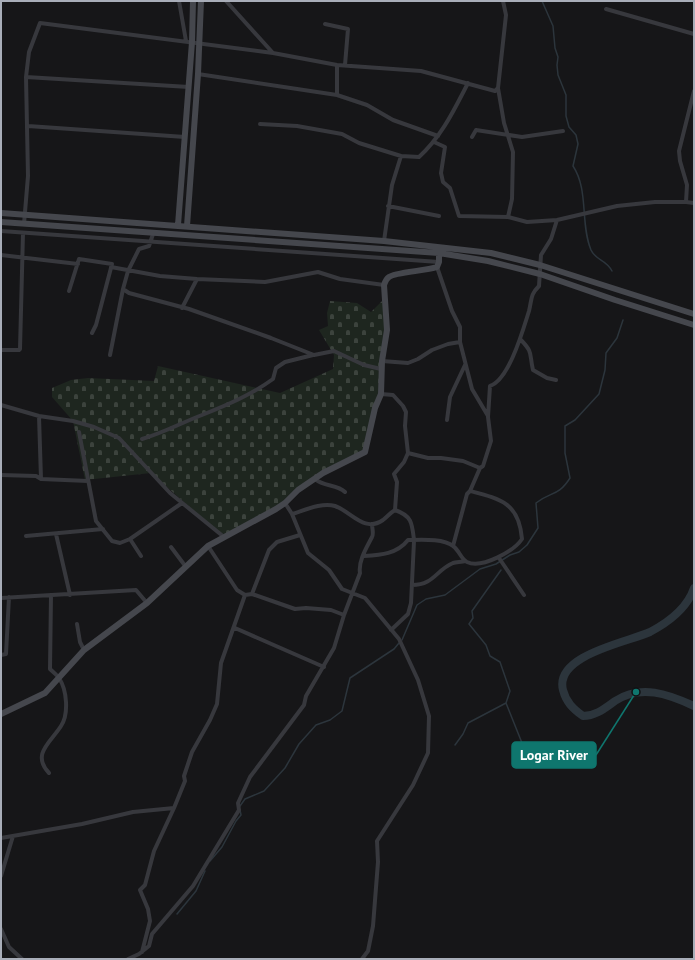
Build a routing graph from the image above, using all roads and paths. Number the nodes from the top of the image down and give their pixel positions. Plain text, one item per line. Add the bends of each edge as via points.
1 (179, 1) edge
2 (193, 1) edge
3 (201, 1) edge
4 (226, 1) edge
5 (503, 1) edge
6 (606, 9) dead end
7 (325, 24) dead end
8 (694, 34) edge
9 (189, 42) junction
10 (200, 43) junction
11 (273, 53) junction
12 (338, 65) junction
13 (345, 65) junction
14 (198, 74) junction
15 (26, 77) junction
16 (468, 83) junction
17 (189, 87) junction
18 (498, 88) junction
19 (694, 91) edge
20 (337, 95) junction
21 (260, 124) dead end
22 (28, 126) junction
23 (564, 131) dead end
24 (438, 136) junction
25 (509, 136) junction
26 (472, 137) dead end
27 (185, 138) junction
28 (434, 142) junction
29 (401, 156) junction
30 (686, 202) junction
31 (694, 203) edge
32 (388, 206) junction
33 (1, 213) edge
34 (25, 215) junction
35 (439, 216) dead end
36 (508, 217) junction
37 (557, 220) junction
38 (1, 222) edge
39 (24, 224) junction
40 (178, 225) junction
41 (187, 226) junction
42 (1, 231) edge
43 (23, 233) junction
44 (153, 234) junction
45 (384, 241) junction
46 (150, 242) junction
47 (439, 253) junction
48 (1, 255) edge
49 (22, 257) junction
50 (78, 264) junction
51 (438, 264) junction
52 (540, 264) junction
53 (111, 268) junction
54 (128, 271) junction
55 (540, 274) junction
56 (197, 280) junction
57 (384, 285) junction
58 (123, 289) junction
59 (69, 291) dead end
60 (182, 308) junction
61 (694, 314) edge
62 (694, 325) edge
63 (92, 332) dead end
64 (520, 339) junction
65 (460, 342) junction
66 (1, 350) edge
67 (110, 355) dead end
68 (314, 355) junction
69 (382, 361) junction
70 (466, 365) junction
71 (381, 369) junction
72 (556, 380) dead end
73 (381, 394) junction
74 (1, 405) edge
75 (39, 416) junction
76 (488, 417) junction
77 (447, 420) dead end
78 (79, 432) dead end
79 (142, 439) dead end
80 (408, 453) junction
81 (480, 468) junction
82 (1, 475) edge
83 (41, 479) junction
84 (315, 479) junction
85 (88, 482) junction
86 (470, 491) junction
87 (345, 492) dead end
88 (182, 503) junction
89 (285, 503) junction
90 (395, 510) junction
91 (292, 514) junction
92 (372, 524) junction
93 (103, 529) junction
94 (56, 534) junction
95 (300, 535) junction
96 (26, 536) dead end
97 (224, 537) junction
98 (130, 539) junction
99 (414, 541) junction
100 (208, 546) junction
101 (453, 546) junction
102 (171, 547) dead end
103 (140, 556) dead end
104 (364, 556) junction
105 (500, 560) junction
106 (466, 561) junction
107 (186, 567) junction
108 (412, 585) junction
109 (352, 593) junction
110 (252, 594) junction
111 (52, 595) junction
112 (70, 595) junction
113 (245, 595) junction
114 (524, 595) dead end
115 (9, 597) junction
116 (1, 598) edge
117 (147, 604) junction
118 (344, 615) junction
119 (77, 624) dead end
120 (235, 628) junction
121 (391, 630) junction
122 (84, 650) junction
123 (1, 655) edge
124 (324, 667) junction
125 (59, 678) junction
126 (1, 714) edge
127 (49, 773) dead end
128 (174, 808) junction
129 (13, 836) junction
130 (1, 838) edge
131 (1, 876) edge
132 (1, 929) edge
133 (142, 952) junction
134 (22, 959) edge
135 (128, 959) edge
136 (362, 959) edge

1 - 9 street
2 - 9 main road
3 - 10 main road
4 - 11 street
5 - 18 street via 506,15
6 - 8 street
7 - 13 street via 348,29
9 - 10 street
9 - 15 street via 40,23 29,52
9 - 17 main road
10 - 11 street
10 - 14 main road
11 - 12 street
12 - 13 street
12 - 20 street
13 - 16 street via 421,70
14 - 20 street
14 - 41 main road
15 - 17 street
15 - 22 street
16 - 18 street via 495,91
16 - 24 street via 452,116
17 - 27 main road
18 - 25 street
19 - 30 street via 679,151 687,186
20 - 24 street via 366,105 393,120
21 - 29 street via 297,126 342,134 359,143
22 - 27 street
22 - 34 street
23 - 25 street via 528,137
24 - 28 street
25 - 26 street via 476,130
25 - 36 street via 513,152 512,199
27 - 40 main road
28 - 29 street via 419,157
28 - 36 street via 445,147 441,173 443,182 450,188 459,216
29 - 32 street
30 - 31 street
30 - 37 street via 645,203 592,210
32 - 35 street
32 - 45 street
33 - 34 main road
34 - 39 street
34 - 40 main road
36 - 37 street via 527,222
37 - 52 street via 551,239 541,255
38 - 39 main road
39 - 44 main road
40 - 41 main road
41 - 45 main road
42 - 43 street
43 - 46 street
43 - 49 street
44 - 46 street
44 - 47 main road
45 - 52 main road via 491,253
46 - 51 street
46 - 54 street via 149,246 139,249
47 - 51 main road
47 - 55 main road via 488,261
48 - 49 street
49 - 50 street
49 - 66 street via 20,349
50 - 53 street via 79,259 112,264
50 - 59 street
51 - 57 main road via 427,270 393,275 386,279
51 - 65 street via 452,311 460,327
52 - 55 street
52 - 61 main road
53 - 54 street
53 - 63 street
54 - 56 street
54 - 58 street
55 - 62 main road
55 - 64 street via 539,286 532,293
56 - 57 street via 265,282 318,272 340,279
56 - 60 street
57 - 69 main road via 387,330
58 - 60 street
58 - 67 street
60 - 68 street
64 - 72 street via 532,355 534,370
64 - 76 street via 504,375 490,386
65 - 69 street via 432,350 408,363
65 - 70 street
68 - 71 street via 334,351 364,365
68 - 79 street via 284,362 276,368 273,379 230,405
69 - 71 main road
70 - 76 street via 472,389
70 - 77 street via 450,396
71 - 73 main road
73 - 80 street via 393,395 406,412
73 - 84 main road via 375,408 365,452
74 - 75 street
75 - 83 street
75 - 88 street via 73,421 119,438 152,475
76 - 81 street via 491,441 484,466
78 - 85 street
80 - 81 street via 428,458 463,461
80 - 90 street via 394,474 397,482
81 - 86 street
82 - 83 street via 36,476
83 - 85 street
84 - 87 street via 320,484 340,487
84 - 89 main road via 298,490
85 - 93 street via 96,521
86 - 101 street
86 - 105 street via 511,506 519,522 522,539
88 - 97 street
88 - 98 street
89 - 91 street
89 - 97 main road
90 - 92 street
90 - 99 street via 408,517 412,524
91 - 92 street via 324,505 335,506 352,515 360,523
91 - 95 street
92 - 104 street via 373,536 367,543
93 - 94 street
93 - 98 street via 112,541 120,543
94 - 96 street
94 - 112 street
95 - 109 street via 308,553 329,570 342,588
95 - 110 street via 277,542 269,550
97 - 100 main road
98 - 103 street
99 - 101 street via 439,540
99 - 104 street via 408,540 403,546 386,555
99 - 108 street
100 - 107 main road
100 - 113 street via 233,585
101 - 106 street
102 - 107 street
104 - 109 street
105 - 106 street via 470,563
105 - 114 street
106 - 108 street via 453,563 422,585
107 - 117 main road
108 - 121 street via 408,614
109 - 118 street
109 - 121 street via 365,598
110 - 113 street
110 - 118 street via 294,609 332,610
111 - 112 street
111 - 115 street
111 - 125 street via 50,669
112 - 117 street via 136,590
113 - 120 street
115 - 116 street
115 - 123 street via 6,654
117 - 122 main road
118 - 124 street via 334,648
119 - 122 street
120 - 124 street
120 - 128 street via 221,663 217,704 192,752 184,776 185,781
121 - 136 street via 400,641 418,680 427,706 430,731 428,753 413,785 377,841 373,926 368,951
122 - 125 main road
124 - 133 street via 306,696 304,705 250,777 238,802 239,810 193,886 152,934 149,946
125 - 126 main road via 45,693
125 - 127 street via 66,701 63,721 46,744 41,759 42,766
128 - 129 street via 133,812
128 - 133 street via 154,851 144,885 140,890 150,921
129 - 130 street
129 - 131 street
132 - 134 street via 10,947
133 - 135 street

